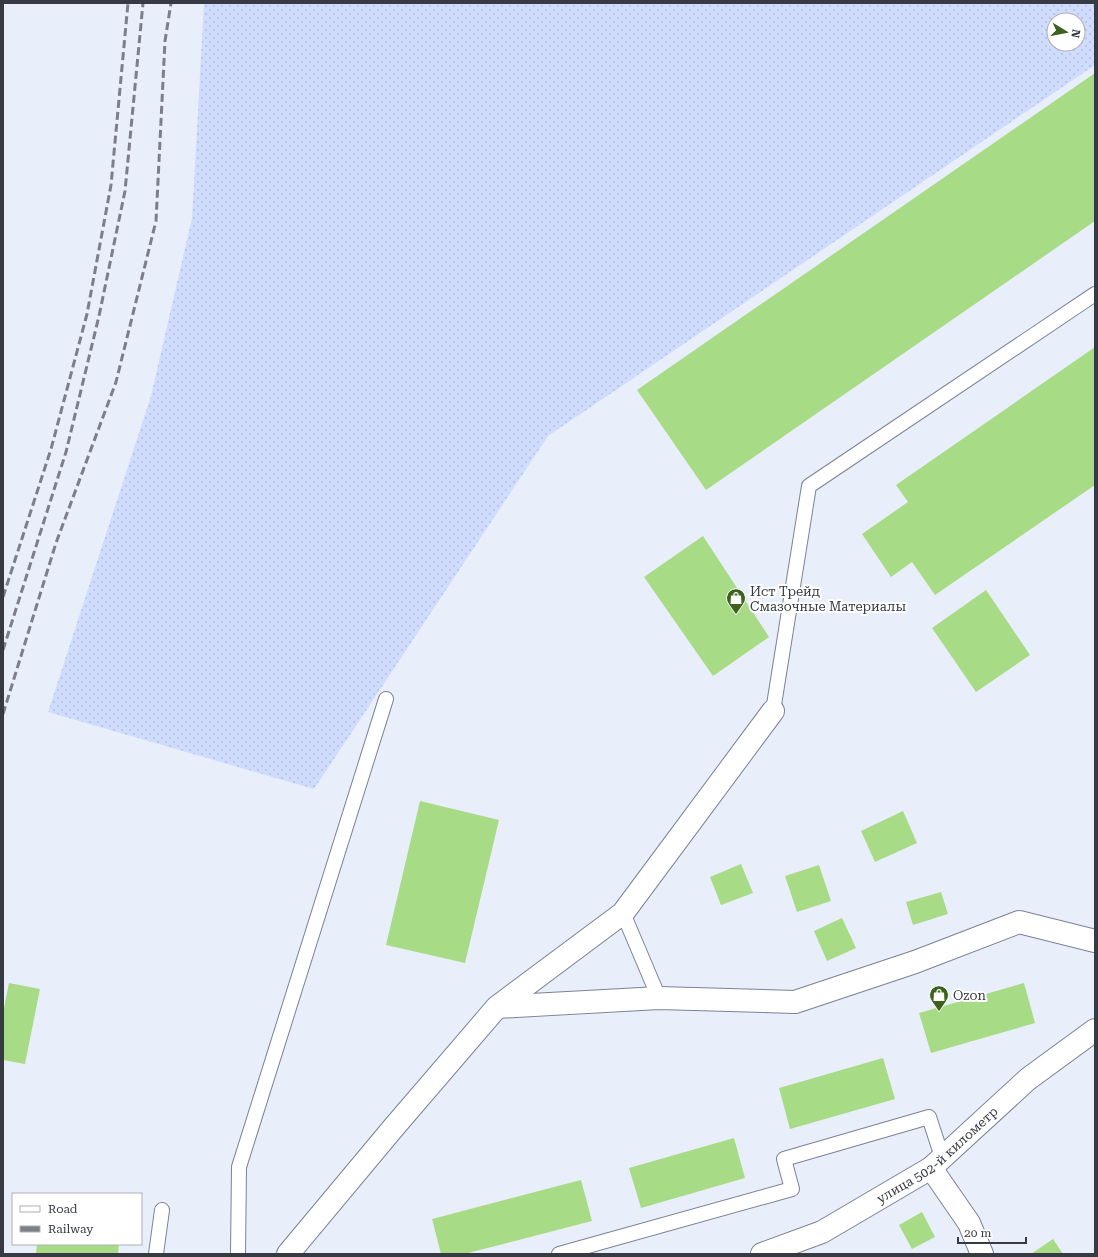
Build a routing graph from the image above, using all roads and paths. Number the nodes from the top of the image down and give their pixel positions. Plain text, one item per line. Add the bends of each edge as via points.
1 (1095, 294) edge
2 (386, 699) dead end
3 (773, 711) joint
4 (623, 913) junction
5 (1095, 941) edge
6 (659, 998) junction
7 (497, 1007) junction
8 (1095, 1030) edge
9 (937, 1162) junction
10 (162, 1210) dead end
11 (156, 1254) edge
12 (238, 1254) edge
13 (288, 1254) edge
14 (559, 1254) edge
15 (762, 1254) edge
16 (982, 1254) edge

1 - 3 lane via 809,486
2 - 12 lane via 239,1167
3 - 4 street
4 - 6 lane
4 - 7 street
5 - 6 street via 1020,922 915,962 795,1002
6 - 7 street
7 - 13 street
8 - 9 street, улица 502-й километр via 1028,1079
9 - 14 lane via 929,1117 784,1158 792,1189
9 - 15 street, улица 502-й километр via 822,1232
9 - 16 street
10 - 11 lane

